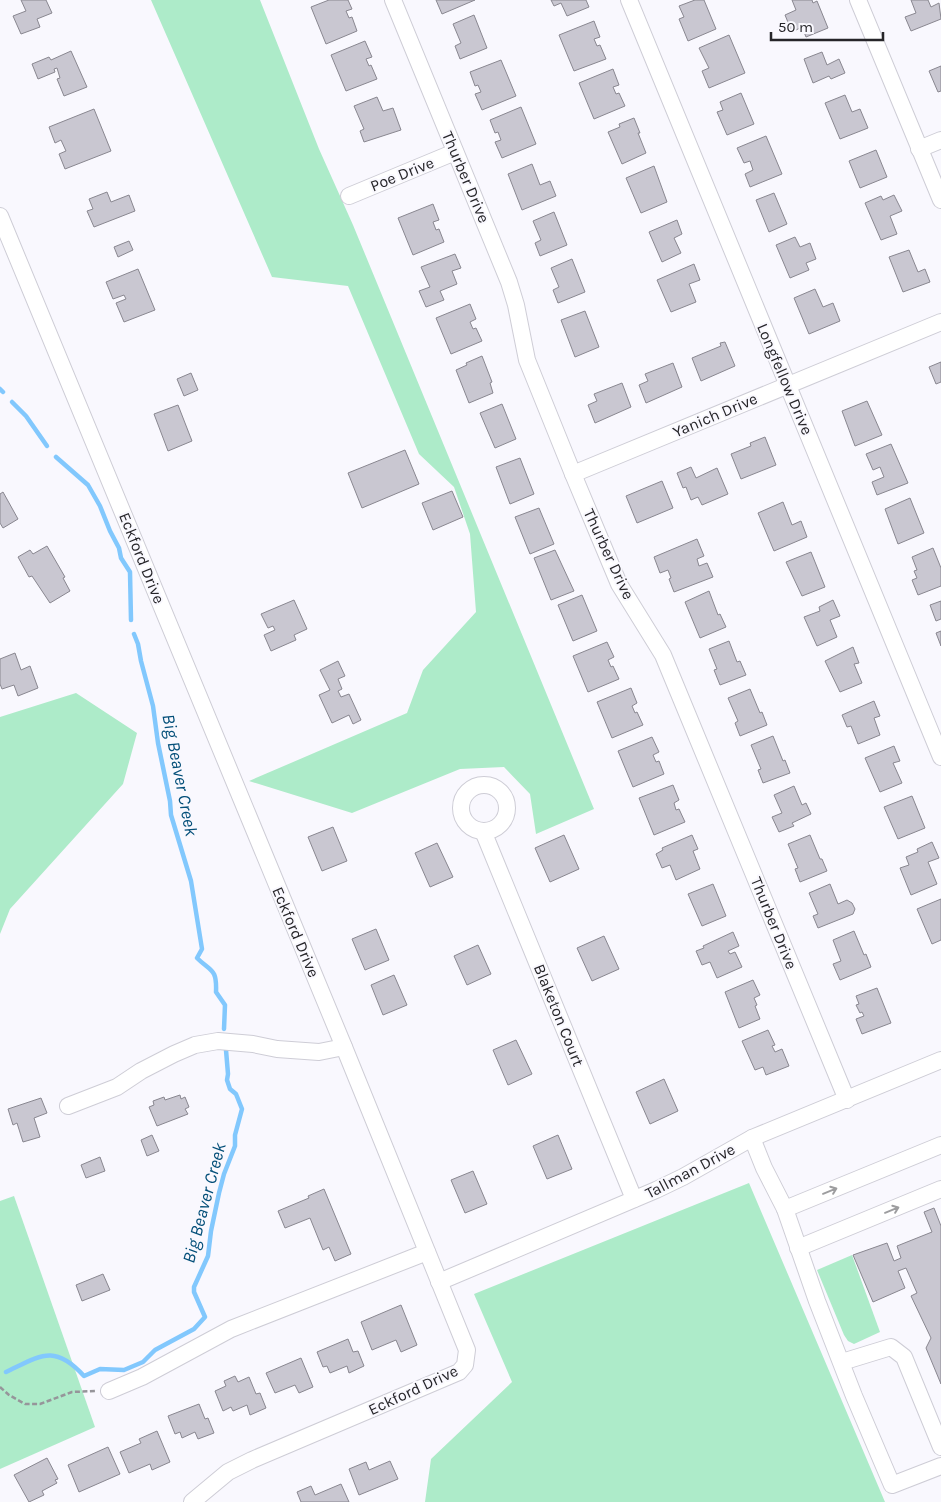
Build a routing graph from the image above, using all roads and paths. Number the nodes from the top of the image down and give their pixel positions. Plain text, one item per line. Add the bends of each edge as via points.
1 (393, 0) edge
2 (628, 0) edge
3 (858, 0) edge
4 (941, 140) edge
5 (919, 149) junction
6 (455, 152) junction
7 (940, 193) edge
8 (349, 196) dead end
9 (0, 216) edge
10 (941, 322) edge
11 (787, 385) junction
12 (573, 474) junction
13 (941, 757) edge
14 (483, 831) dead end
15 (344, 1047) junction
16 (941, 1060) edge
17 (847, 1100) junction
18 (68, 1106) dead end
19 (752, 1138) junction
20 (941, 1145) edge
21 (941, 1189) edge
22 (634, 1199) junction
23 (785, 1209) junction
24 (798, 1248) junction
25 (426, 1252) junction
26 (439, 1282) junction
27 (842, 1362) junction
28 (0, 1387) edge
29 (109, 1391) joint
30 (941, 1447) edge
31 (941, 1466) edge
32 (192, 1502) edge

1 - 6 street, Thurber Drive
2 - 11 street, Longfellow Drive
3 - 5 street
4 - 5 street
5 - 7 street
6 - 8 street, Poe Drive
6 - 12 street, Thurber Drive via 509,282 527,360
9 - 15 street, Eckford Drive
10 - 11 street, Yanich Drive
11 - 12 street, Yanich Drive
11 - 13 street, Longfellow Drive
12 - 17 street, Thurber Drive via 619,584 663,654
14 - 22 street, Blaketon Court
15 - 18 street via 319,1052 218,1041 195,1045 141,1071 117,1087
15 - 25 street, Eckford Drive
16 - 17 street, Tallman Drive
17 - 19 street, Tallman Drive
19 - 22 street, Tallman Drive via 684,1177
19 - 23 street
23 -> 20 street
24 -> 21 street
22 - 26 street, Tallman Drive
23 - 24 street
24 - 27 street
25 - 26 street, Eckford Drive
25 - 29 street via 231,1329
26 - 32 street, Eckford Drive via 467,1350 465,1365 459,1372 252,1460 228,1472
27 - 30 street via 892,1347 898,1352 904,1358
27 - 31 street via 892,1485
28 - 29 path via 25,1404 40,1404 72,1392

